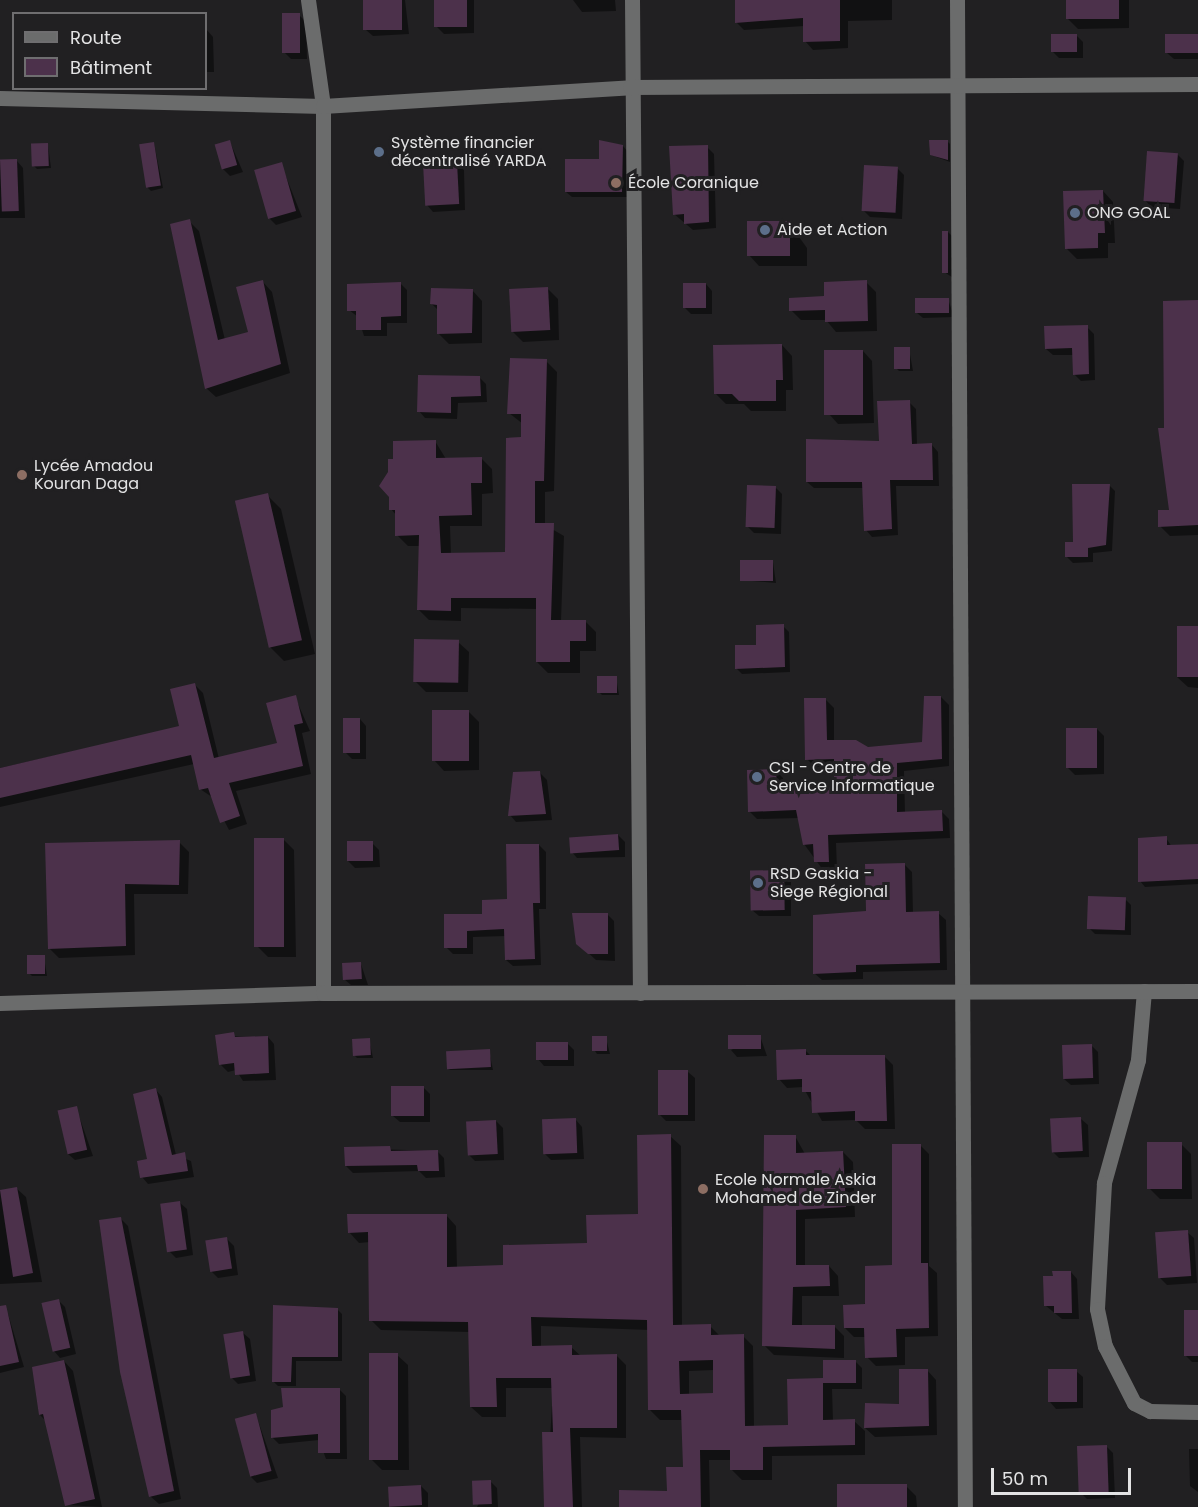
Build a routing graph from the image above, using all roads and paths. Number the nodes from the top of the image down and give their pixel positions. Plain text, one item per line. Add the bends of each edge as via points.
1 (309, 0) edge
2 (632, 0) edge
3 (957, 0) edge
4 (957, 83) junction
5 (1198, 84) edge
6 (630, 87) junction
7 (0, 98) edge
8 (323, 106) junction
9 (1144, 991) junction
10 (1198, 991) edge
11 (323, 993) junction
12 (640, 993) junction
13 (965, 993) junction
14 (0, 1003) edge
15 (1198, 1412) edge
16 (965, 1507) edge

1 - 8 street
2 - 6 street
3 - 4 street
4 - 5 street
4 - 6 street
4 - 13 street
6 - 8 street
6 - 12 street
7 - 8 street
8 - 11 street
9 - 10 street
9 - 13 street
9 - 15 street via 1138,1060 1104,1183 1097,1309 1105,1346 1134,1403 1150,1411
11 - 12 street
11 - 14 street
12 - 13 street
13 - 16 street

